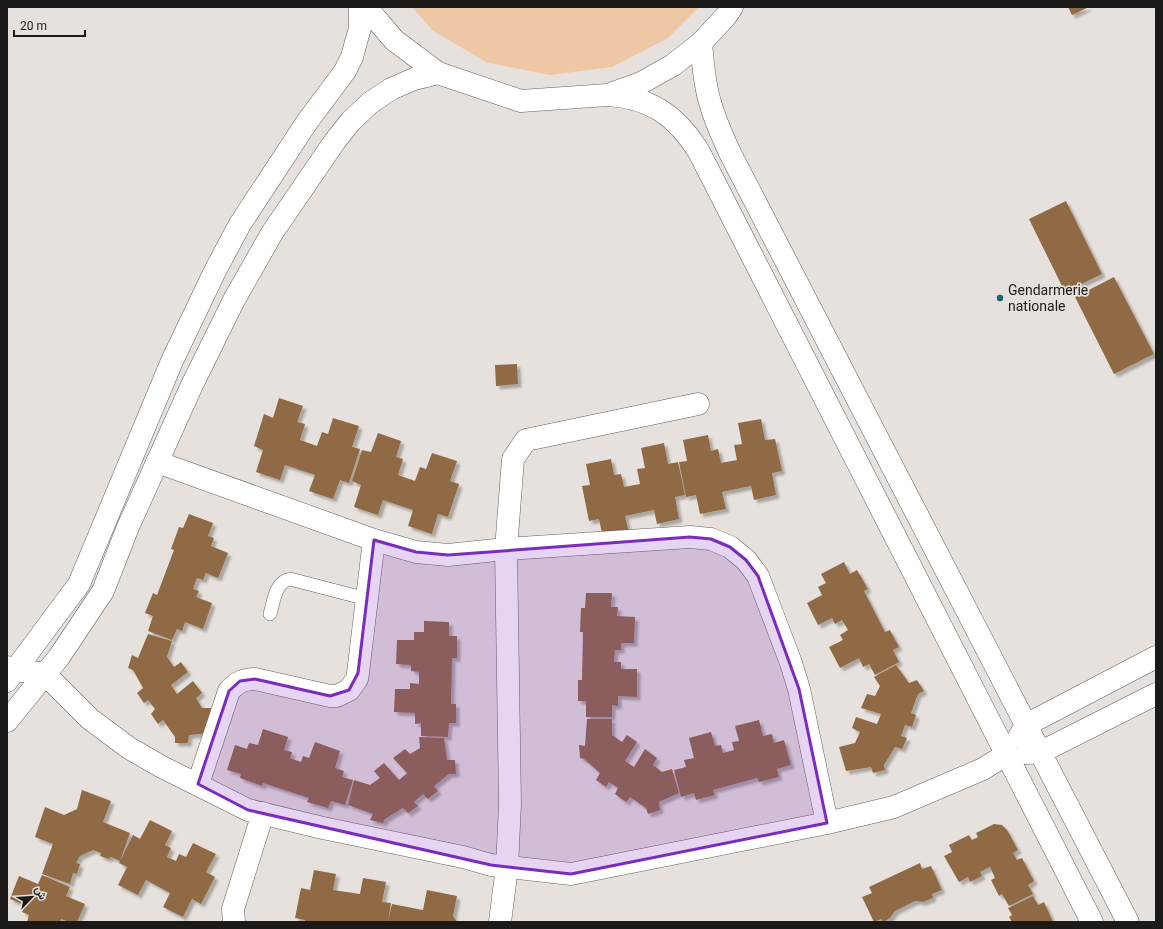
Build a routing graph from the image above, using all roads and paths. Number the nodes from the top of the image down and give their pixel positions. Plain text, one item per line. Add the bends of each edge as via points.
1 (360, 7) edge
2 (366, 7) edge
3 (732, 7) edge
4 (701, 43) junction
5 (438, 73) junction
6 (607, 95) junction
7 (698, 404) dead end
8 (157, 462) junction
9 (374, 540) junction
10 (506, 549) junction
11 (367, 599) junction
12 (270, 614) dead end
13 (1156, 657) edge
14 (10, 673) edge
15 (45, 674) junction
16 (1156, 694) edge
17 (7, 721) edge
18 (1026, 725) junction
19 (1041, 752) junction
20 (1007, 754) junction
21 (198, 784) junction
22 (263, 813) junction
23 (827, 823) junction
24 (507, 867) junction
25 (234, 922) edge
26 (500, 922) edge
27 (1092, 922) edge
28 (1128, 922) edge

1 - 14 main road via 360,28 352,57 240,224 215,271 172,361 79,584
2 - 5 main road via 394,40
3 - 4 main road
4 - 6 main road via 673,66 641,83
4 - 18 main road via 709,101 719,128
5 - 6 main road via 521,101
5 - 8 main road via 390,89 351,121 336,141 272,233 234,300
6 - 20 main road via 624,96 654,106 680,126 694,143
7 - 10 main road via 526,440 513,459
8 - 9 main road
8 - 15 main road via 103,591
9 - 10 main road via 431,554 448,555
9 - 11 main road
10 - 23 main road via 690,537 711,539 730,547 746,560 758,576 800,689
10 - 24 main road via 510,804
11 - 12 lane via 290,579 285,580 278,588
11 - 21 main road via 357,679 349,690 337,696 330,696 255,679 240,681 229,691
13 - 18 main road
14 - 15 main road
15 - 17 main road
15 - 21 main road via 90,719 129,748
16 - 19 main road
18 - 19 main road
18 - 20 main road
19 - 20 main road
19 - 28 main road
20 - 23 main road via 983,769 894,807
20 - 27 main road
21 - 22 main road via 248,810
22 - 24 main road
22 - 25 main road via 233,909
23 - 24 main road via 571,874
24 - 26 main road

